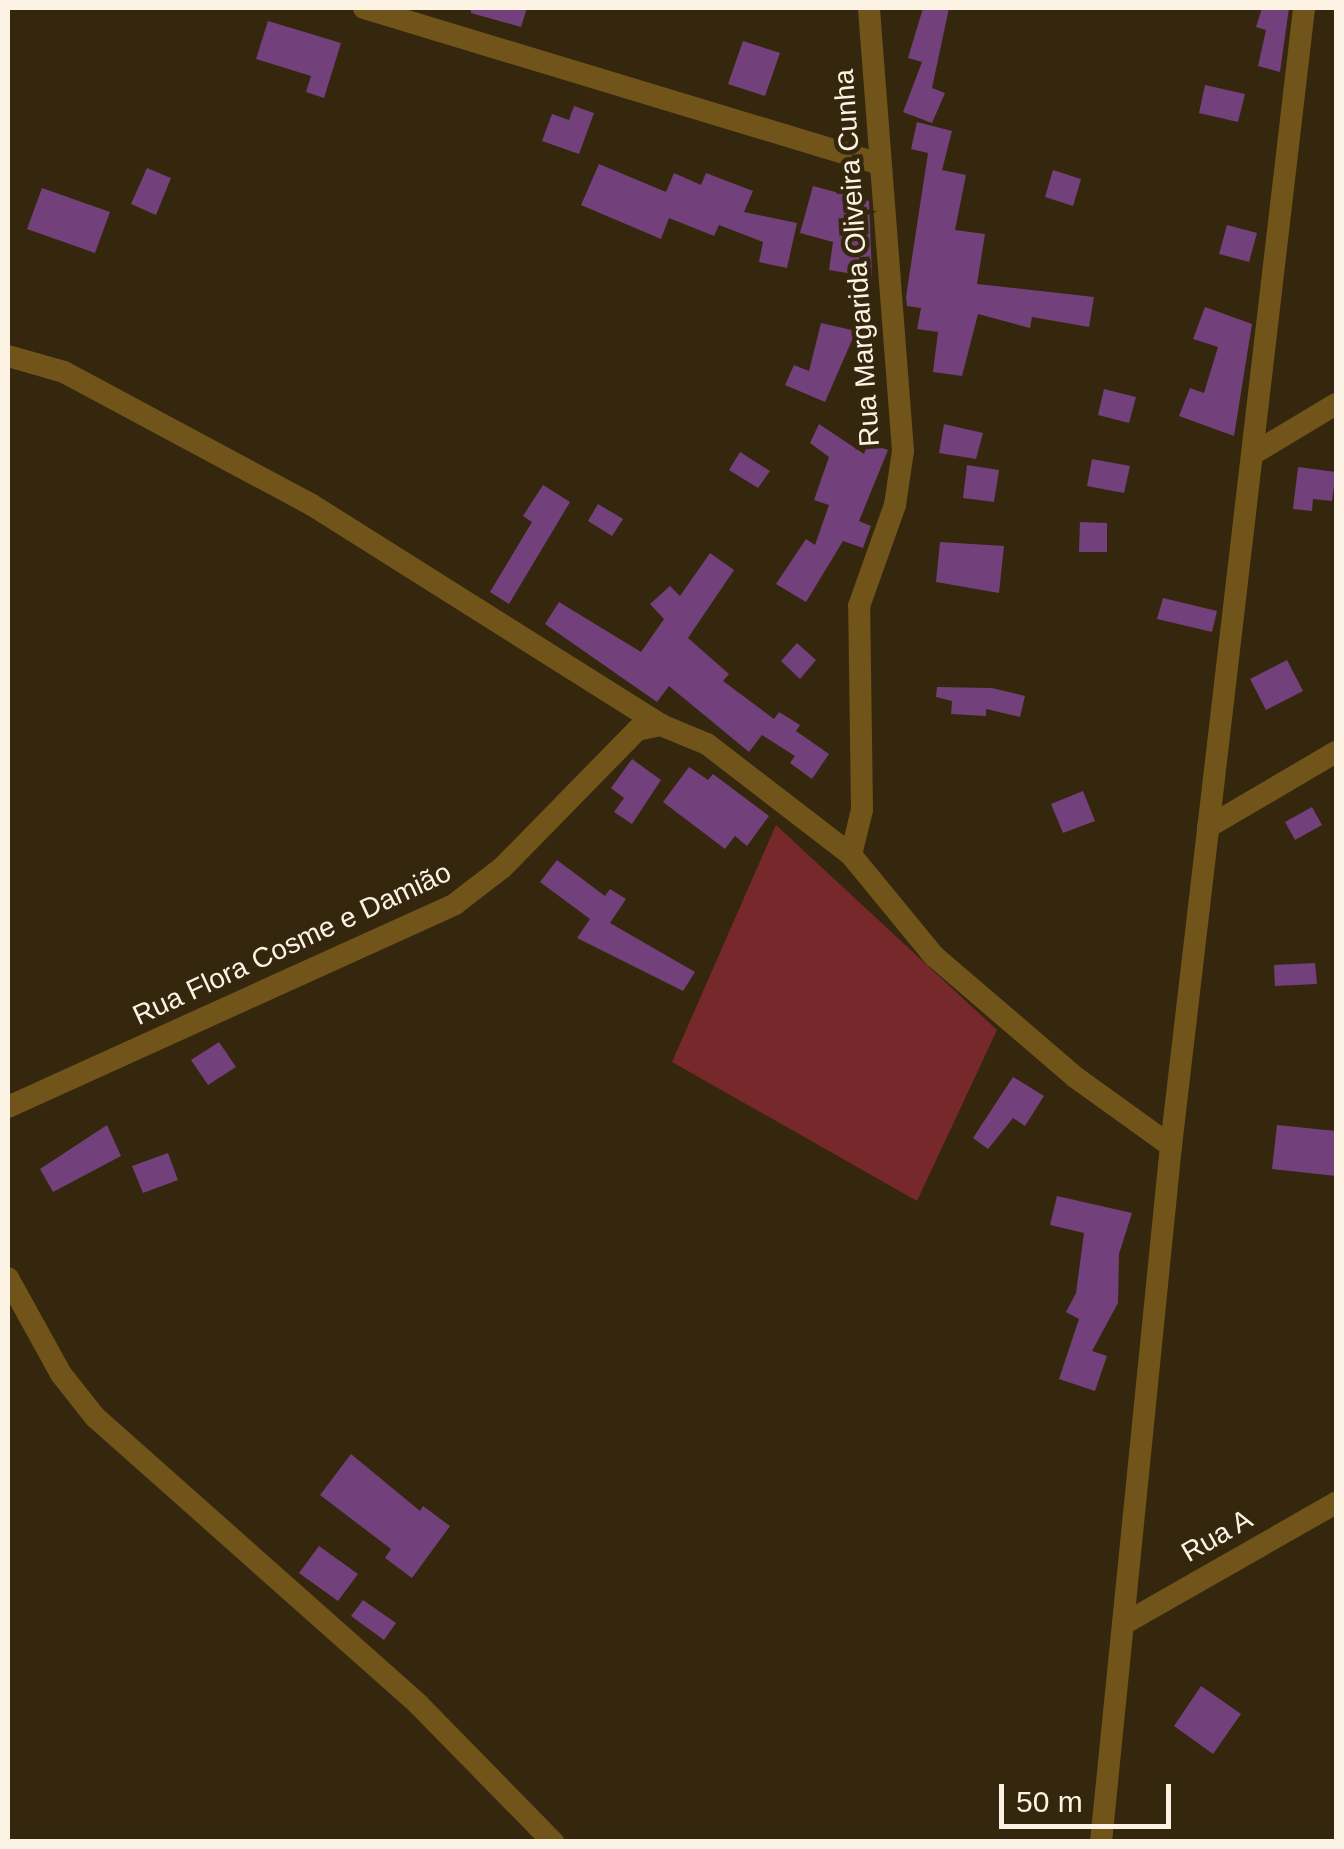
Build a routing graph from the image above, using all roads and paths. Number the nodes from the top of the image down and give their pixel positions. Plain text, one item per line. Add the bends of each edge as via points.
1 (364, 8) edge
2 (869, 8) edge
3 (1304, 8) edge
4 (880, 164) junction
5 (8, 356) edge
6 (1336, 404) edge
7 (1256, 452) junction
8 (662, 725) junction
9 (1336, 752) edge
10 (1208, 827) junction
11 (851, 855) junction
12 (8, 1107) edge
13 (1171, 1146) junction
14 (8, 1278) edge
15 (1336, 1503) edge
16 (1128, 1622) junction
17 (553, 1842) edge
18 (1101, 1842) edge

1 - 4 street
2 - 4 street, Rua Margarida Oliveira Cunha
3 - 7 street
4 - 11 street, Rua Margarida Oliveira Cunha via 903,450 895,505 859,606 862,810
5 - 8 street via 64,372 312,505
6 - 7 street
7 - 10 street
8 - 11 street via 707,744
8 - 12 street, Rua Flora Cosme e Damião via 637,730 502,868 456,904
9 - 10 street
10 - 13 street
11 - 13 street via 934,956
13 - 16 street
14 - 17 street via 60,1374 95,1417 419,1705
15 - 16 street, Rua A
16 - 18 street

